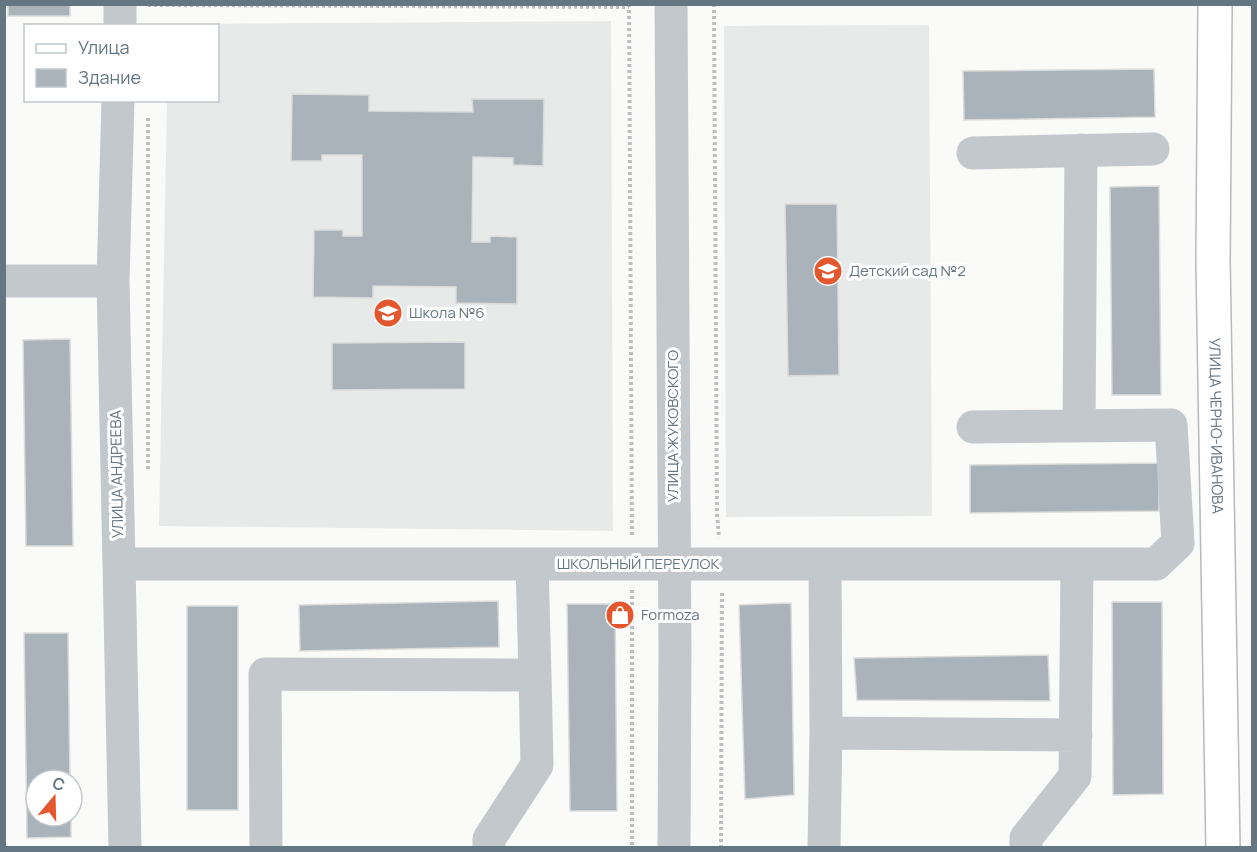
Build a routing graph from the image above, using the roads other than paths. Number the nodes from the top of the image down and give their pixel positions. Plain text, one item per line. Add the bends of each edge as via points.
1 (671, 4) edge
2 (1215, 4) edge
3 (134, 5) edge
4 (121, 24) edge
5 (118, 102) edge
6 (1152, 149) dead end
7 (1081, 150) junction
8 (974, 153) dead end
9 (4, 281) edge
10 (113, 281) junction
11 (1079, 426) junction
12 (973, 427) dead end
13 (119, 564) junction
14 (532, 564) junction
15 (674, 564) junction
16 (825, 564) junction
17 (1077, 564) junction
18 (535, 675) junction
19 (826, 733) junction
20 (1076, 735) junction
21 (125, 848) edge
22 (266, 848) edge
23 (489, 848) edge
24 (674, 848) edge
25 (824, 848) edge
26 (1026, 848) edge
27 (1223, 848) edge

1 - 15 street, УЛИЦА ЖУКОВСКОГО
2 - 27 main road, УЛИЦА ЧЕРНО-ИВАНОВА via 1213,261
3 - 4 street
5 - 10 street, УЛИЦА АНДРЕЕВА
6 - 7 street
7 - 8 street
7 - 11 street
9 - 10 street
10 - 13 street, УЛИЦА АНДРЕЕВА
11 - 12 street
11 - 17 street, ШКОЛЬНЫЙ ПЕРЕУЛОК via 1171,425 1178,543 1156,564
13 - 14 street, ШКОЛЬНЫЙ ПЕРЕУЛОК
13 - 21 street, УЛИЦА АНДРЕЕВА
14 - 15 street, ШКОЛЬНЫЙ ПЕРЕУЛОК
14 - 18 street
15 - 16 street, ШКОЛЬНЫЙ ПЕРЕУЛОК
15 - 24 street, УЛИЦА ЖУКОВСКОГО
16 - 17 street, ШКОЛЬНЫЙ ПЕРЕУЛОК
16 - 19 street
17 - 20 street
18 - 22 street via 265,674
18 - 23 street via 537,765 489,839
19 - 20 street
19 - 25 street
20 - 26 street via 1076,776 1026,838

